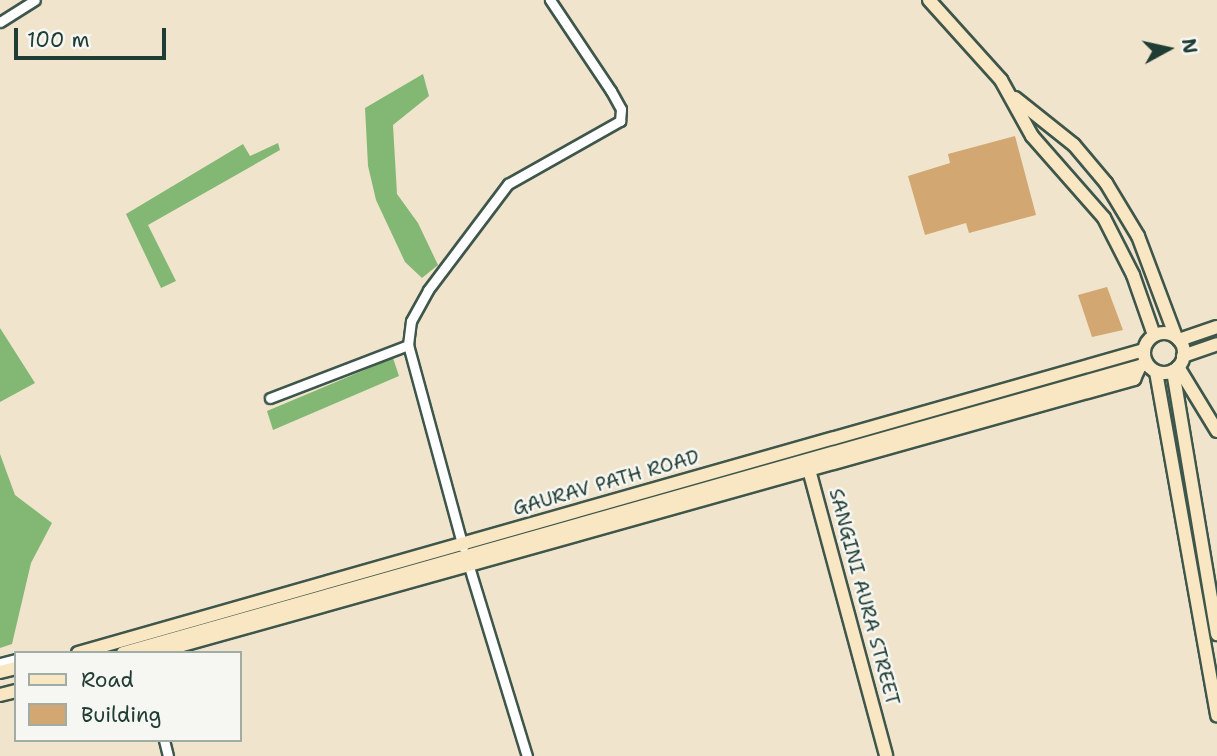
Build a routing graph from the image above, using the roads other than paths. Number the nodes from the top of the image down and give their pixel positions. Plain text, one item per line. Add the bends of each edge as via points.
1 (35, 0) edge
2 (550, 0) edge
3 (929, 0) edge
4 (0, 22) edge
5 (1014, 98) junction
6 (1129, 222) junction
7 (1113, 233) junction
8 (1217, 327) edge
9 (1154, 335) junction
10 (1177, 338) junction
11 (1217, 344) edge
12 (408, 345) junction
13 (1147, 363) junction
14 (1178, 365) junction
15 (270, 398) dead end
16 (1217, 431) edge
17 (807, 460) junction
18 (460, 538) junction
19 (468, 562) junction
20 (1217, 634) edge
21 (129, 645) edge
22 (91, 651) edge
23 (161, 651) edge
24 (1217, 716) edge
25 (527, 756) edge
26 (886, 756) edge

1 - 4 street
2 - 12 street via 611,91 621,110 620,121 508,184 428,290 411,321
3 - 5 street
5 - 6 street via 1073,145 1106,183
5 - 7 street via 1032,136 1086,193
6 - 7 street
6 - 10 street
7 - 9 street
8 - 10 street
9 - 10 street
9 - 13 street
10 - 14 street
11 - 14 street
12 - 15 street
12 - 18 street
13 - 14 street, GAURAV PATH ROAD
13 - 17 street, GAURAV PATH ROAD
13 - 17 street via 1134,379
13 - 24 street
14 - 16 street
14 - 20 street
17 - 18 street, GAURAV PATH ROAD
17 - 19 street, GAURAV PATH ROAD
17 - 26 street, SANGINI AURA STREET
18 - 19 street
18 - 21 street, GAURAV PATH ROAD
19 - 21 street, GAURAV PATH ROAD
19 - 23 street
19 - 25 street
21 - 22 street, GAURAV PATH ROAD

